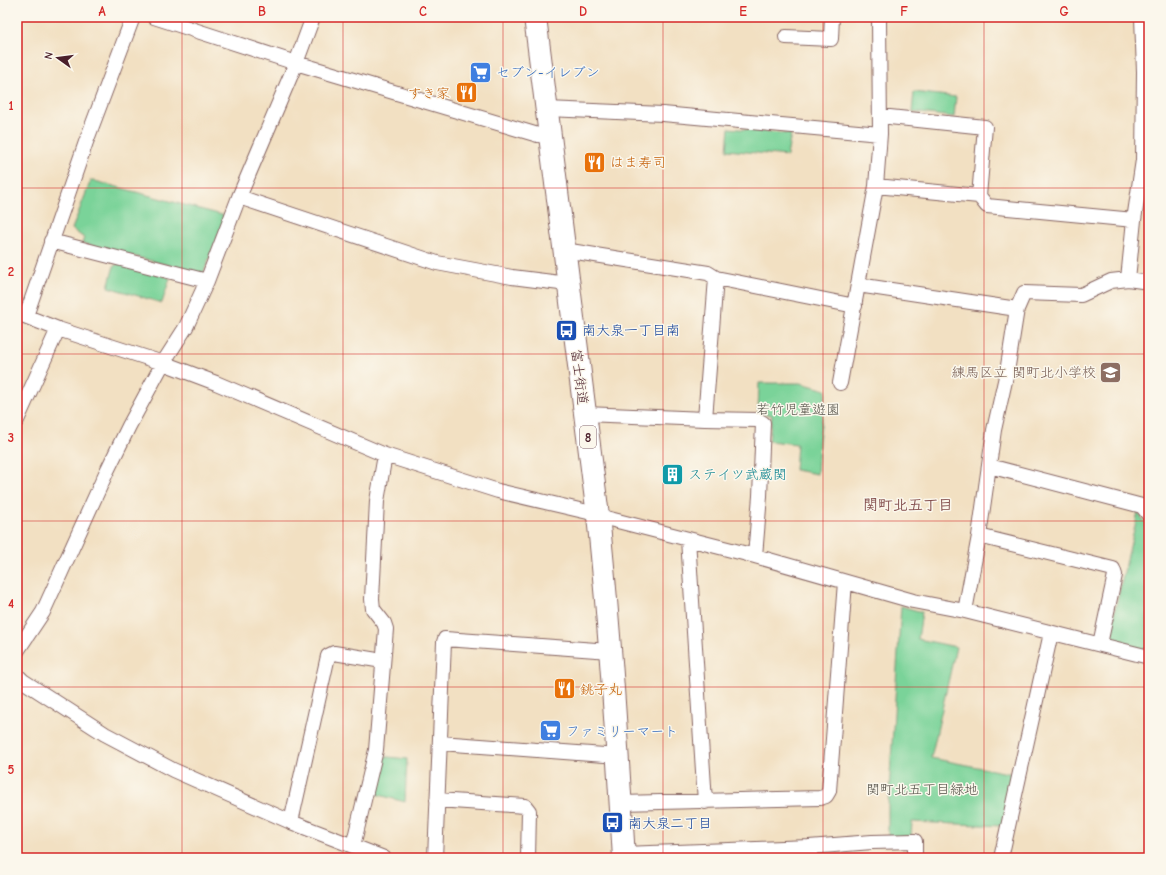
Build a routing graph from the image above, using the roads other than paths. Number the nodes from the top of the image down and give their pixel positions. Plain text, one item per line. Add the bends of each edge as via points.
1 (133, 17) edge
2 (154, 17) edge
3 (313, 17) edge
4 (535, 17) edge
5 (832, 17) edge
6 (879, 17) edge
7 (1142, 17) edge
8 (190, 22) edge
9 (786, 37) dead end
10 (296, 63) junction
11 (1147, 72) edge
12 (547, 108) junction
13 (880, 116) junction
14 (880, 134) junction
15 (549, 136) junction
16 (876, 186) junction
17 (978, 196) junction
18 (239, 197) junction
19 (1134, 220) junction
20 (51, 241) junction
21 (564, 250) junction
22 (716, 278) junction
23 (1128, 279) junction
24 (208, 281) junction
25 (1149, 282) edge
26 (568, 284) junction
27 (858, 284) junction
28 (855, 306) junction
29 (1017, 309) junction
30 (21, 314) edge
31 (58, 329) junction
32 (163, 363) junction
33 (840, 383) dead end
34 (585, 414) junction
35 (705, 419) junction
36 (17, 420) edge
37 (385, 455) junction
38 (989, 466) junction
39 (1149, 515) edge
40 (598, 516) junction
41 (979, 536) junction
42 (688, 539) junction
43 (755, 556) junction
44 (845, 582) junction
45 (965, 611) junction
46 (1051, 633) junction
47 (1100, 644) junction
48 (17, 650) edge
49 (610, 651) junction
50 (1149, 657) edge
51 (383, 661) junction
52 (17, 675) edge
53 (440, 743) junction
54 (618, 756) junction
55 (438, 800) junction
56 (705, 802) junction
57 (621, 803) junction
58 (291, 822) junction
59 (353, 846) junction
60 (810, 852) edge
61 (624, 856) edge
62 (384, 858) edge
63 (435, 858) edge
64 (528, 858) edge
65 (915, 858) edge
66 (1001, 858) edge

1 - 20 street
2 - 8 street
3 - 10 street
4 - 12 main road, 富士街道 / 8
5 - 9 street via 831,38
6 - 13 street
7 - 11 street
8 - 10 street
10 - 15 street
10 - 18 street
11 - 19 street via 1143,160
12 - 14 street via 663,114
12 - 15 main road, 富士街道 / 8
13 - 14 street
13 - 17 street via 985,127
14 - 16 street
15 - 21 main road, 富士街道 / 8
16 - 17 street
16 - 27 street
17 - 19 street via 987,206
18 - 24 street
18 - 26 street via 437,263
19 - 23 street
20 - 24 street
20 - 30 street
21 - 22 street via 708,273
21 - 26 main road, 富士街道 / 8
22 - 28 street
22 - 35 street
23 - 25 street
23 - 29 street via 1111,281 1081,295 1024,293
24 - 32 street via 186,327
26 - 34 main road, 富士街道 / 8
27 - 28 street
27 - 29 street
28 - 33 street
29 - 38 street
30 - 31 street
31 - 32 street
31 - 36 street
32 - 37 street
32 - 48 street via 129,426 42,612
34 - 35 street
34 - 40 main road, 富士街道 / 8
35 - 43 street via 758,420 763,423
37 - 40 street via 498,491
37 - 51 street via 377,501 372,599 372,609 386,629
38 - 39 street via 1142,506
38 - 41 street
40 - 42 street
40 - 49 main road, 富士街道 / 8
41 - 45 street
41 - 47 street via 1113,569 1115,575
42 - 43 street
42 - 56 street
43 - 44 street
44 - 45 street via 913,601
44 - 56 street via 829,791 826,796
45 - 46 street
46 - 47 street
46 - 66 street
47 - 50 street
49 - 53 street via 445,640
49 - 54 main road, 富士街道 / 8
51 - 58 street via 334,653 328,656
51 - 59 street via 376,750
52 - 58 street via 134,750
53 - 54 street
53 - 55 street
54 - 57 main road, 富士街道 / 8
55 - 63 street
55 - 64 street via 525,806 529,810
56 - 57 street
57 - 61 main road, 富士街道 / 8
58 - 59 street
59 - 62 street
60 - 61 street
60 - 65 street via 872,842 915,841

